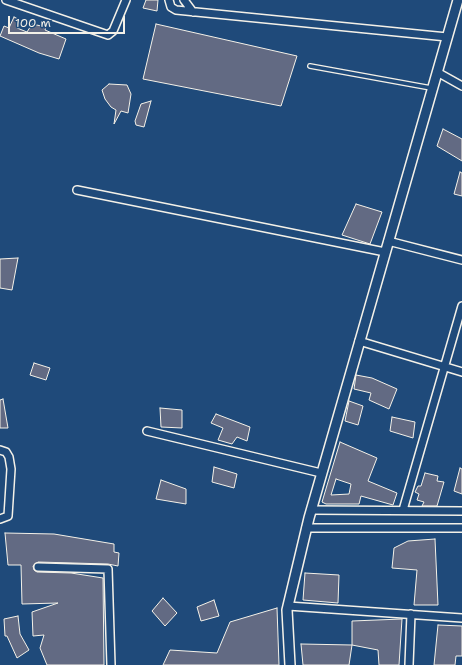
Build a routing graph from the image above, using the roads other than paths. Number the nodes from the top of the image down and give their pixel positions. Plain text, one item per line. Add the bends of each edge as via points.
1 (6, 0) edge
2 (126, 0) edge
3 (169, 0) edge
4 (184, 0) edge
5 (458, 0) edge
6 (193, 12) junction
7 (446, 36) junction
8 (310, 66) dead end
9 (437, 72) junction
10 (462, 86) edge
11 (432, 88) junction
12 (77, 190) dead end
13 (388, 241) junction
14 (385, 252) junction
15 (462, 260) edge
16 (462, 306) edge
17 (359, 340) junction
18 (445, 367) junction
19 (462, 372) edge
20 (147, 431) dead end
21 (0, 450) edge
22 (321, 474) junction
23 (311, 510) junction
24 (403, 510) junction
25 (462, 511) edge
26 (0, 519) edge
27 (306, 528) junction
28 (462, 528) edge
29 (38, 567) dead end
30 (288, 606) junction
31 (411, 614) junction
32 (462, 618) edge
33 (111, 665) edge
34 (290, 665) edge
35 (409, 665) edge

1 - 2 street via 108,35 113,31
3 - 6 street via 173,9
4 - 6 street
5 - 7 main road
6 - 7 street
7 - 9 main road
8 - 11 lane
9 - 10 street
9 - 11 main road
11 - 13 main road
12 - 14 street
13 - 14 main road
13 - 15 street
14 - 17 main road
16 - 18 street
17 - 18 street
17 - 22 main road
18 - 19 street
18 - 24 street
20 - 22 street
21 - 26 street via 6,452 9,457 11,469 8,516
22 - 23 main road
23 - 24 street
23 - 27 main road
24 - 25 street
27 - 28 street
27 - 30 main road
29 - 33 street via 108,569
30 - 31 street
30 - 34 main road
31 - 32 street
31 - 35 street

